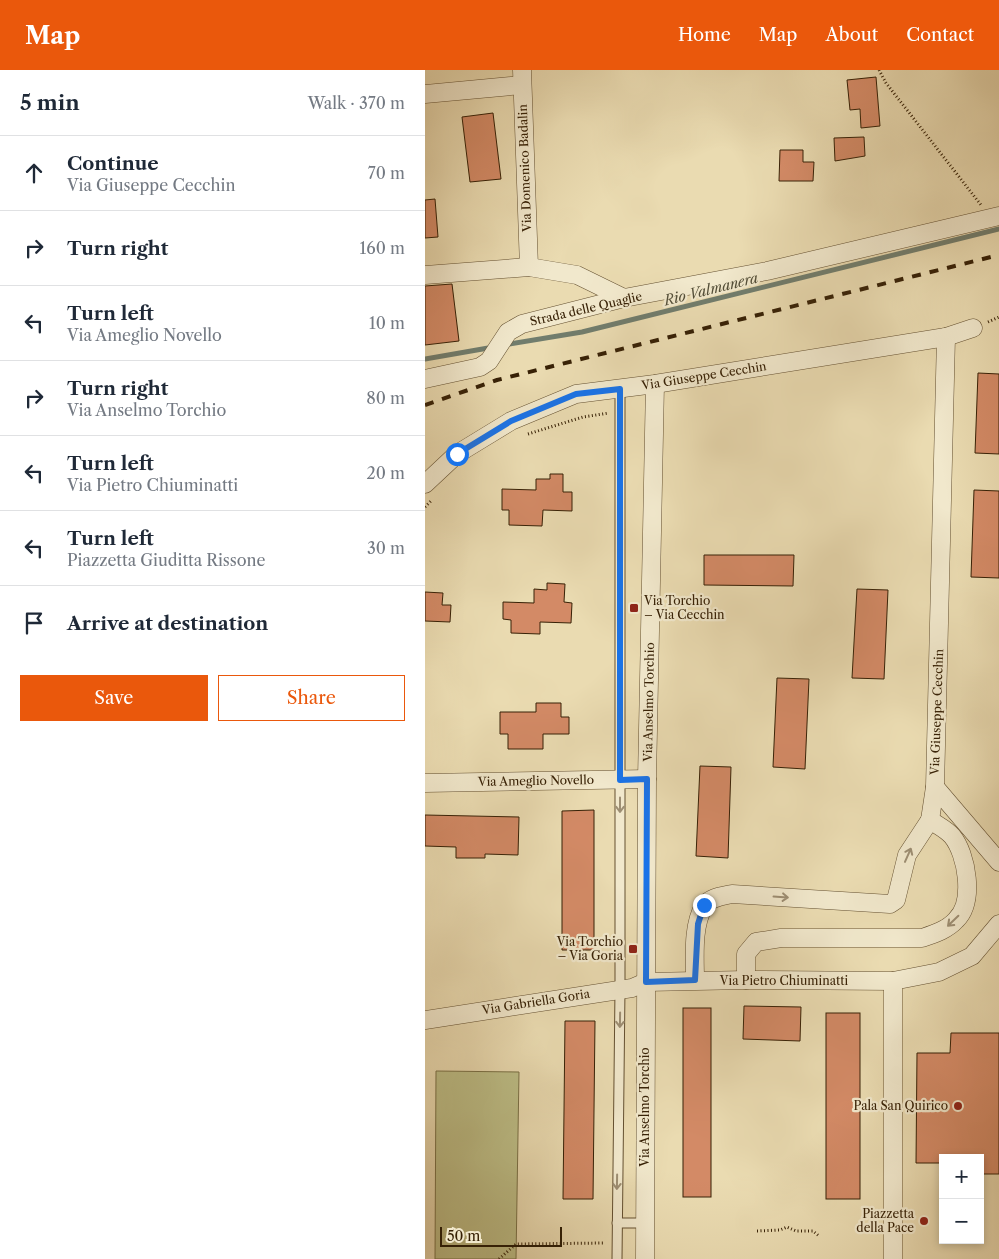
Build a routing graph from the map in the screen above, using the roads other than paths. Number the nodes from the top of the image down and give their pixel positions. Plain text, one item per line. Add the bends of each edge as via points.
1 (522, 77) edge
2 (425, 94) edge
3 (995, 217) edge
4 (529, 267) junction
5 (425, 275) edge
6 (624, 298) junction
7 (973, 328) dead end
8 (947, 337) junction
9 (425, 379) edge
10 (655, 384) junction
11 (620, 389) junction
12 (432, 488) edge
13 (647, 779) junction
14 (620, 780) junction
15 (425, 783) edge
16 (935, 787) junction
17 (930, 820) junction
18 (999, 862) edge
19 (999, 924) edge
20 (695, 980) junction
21 (746, 980) junction
22 (646, 982) junction
23 (893, 982) junction
24 (620, 988) junction
25 (425, 1020) edge
26 (617, 1223) junction
27 (645, 1223) junction
28 (617, 1259) edge
29 (645, 1259) edge
30 (893, 1259) edge

1 - 2 street
1 - 4 street, Via Domenico Badalin
3 - 6 street, Strada delle Quaglie via 767,271
4 - 5 street
4 - 6 street via 577,275
6 - 9 street, Strada delle Quaglie via 522,324 508,332 489,361 480,367
7 - 8 street, Via Giuseppe Cecchin
8 - 10 street, Via Giuseppe Cecchin
8 - 16 street, Via Giuseppe Cecchin
10 - 11 street, Via Giuseppe Cecchin
10 - 13 street, Via Anselmo Torchio
11 - 12 street, Via Giuseppe Cecchin via 576,394 511,421 457,454
11 - 14 lane
13 - 14 street, Via Ameglio Novello
13 - 22 street, Via Anselmo Torchio
14 - 15 street, Via Ameglio Novello
14 -> 24 lane
16 - 17 street, Via Giuseppe Cecchin
16 - 18 street
20 -> 17 street via 698,924 704,905 715,897 732,894 890,904 896,900 907,855
17 -> 21 street via 951,835 962,853 967,874 965,900 958,919 943,931 922,938 781,938 756,942 746,954
19 - 23 street, Via Pietro Chiuminatti via 972,956 939,972
20 - 21 street, Via Pietro Chiuminatti
20 - 22 street, Via Pietro Chiuminatti
21 - 23 street, Via Pietro Chiuminatti
22 - 24 street, Via Gabriella Goria via 632,988
22 - 27 street, Via Anselmo Torchio
23 - 30 street
24 - 25 street, Via Gabriella Goria
24 -> 26 lane
26 - 27 lane
26 - 28 lane
27 - 29 street, Via Anselmo Torchio

